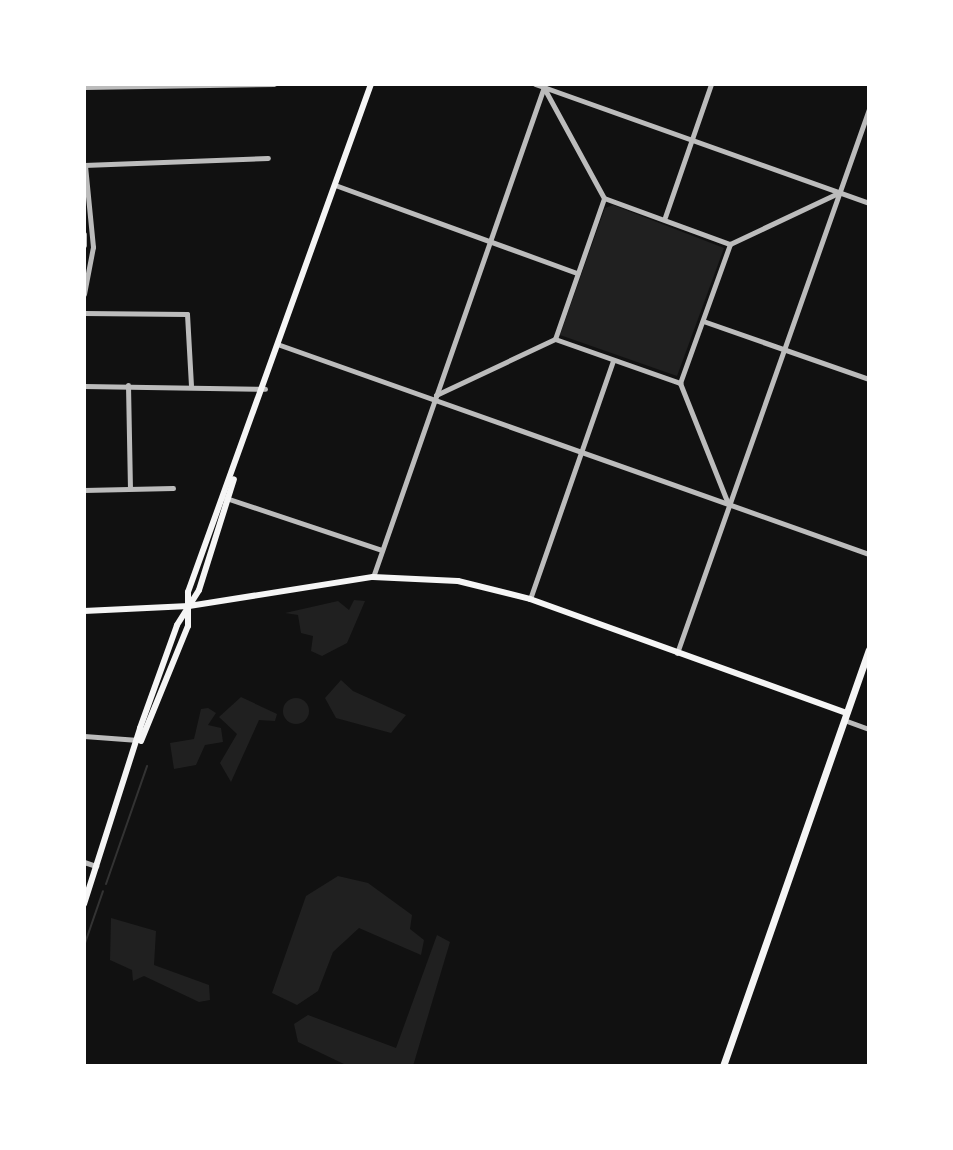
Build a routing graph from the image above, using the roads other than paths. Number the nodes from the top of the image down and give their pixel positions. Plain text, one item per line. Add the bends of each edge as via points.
1 (273, 84) edge
2 (371, 84) edge
3 (535, 84) edge
4 (711, 84) edge
5 (545, 86) edge
6 (84, 87) edge
7 (869, 109) edge
8 (692, 140) junction
9 (268, 158) dead end
10 (84, 164) edge
11 (335, 185) junction
12 (839, 192) junction
13 (604, 198) junction
14 (869, 203) edge
15 (665, 217) junction
16 (84, 234) edge
17 (489, 242) junction
18 (730, 244) junction
19 (84, 245) edge
20 (577, 273) junction
21 (84, 294) edge
22 (84, 313) edge
23 (703, 321) junction
24 (555, 339) junction
25 (280, 345) junction
26 (783, 349) junction
27 (613, 361) junction
28 (869, 379) edge
29 (680, 383) junction
30 (128, 385) junction
31 (191, 385) junction
32 (84, 386) edge
33 (265, 389) junction
34 (435, 396) junction
35 (583, 449) junction
36 (236, 472) junction
37 (130, 488) junction
38 (173, 488) dead end
39 (84, 490) edge
40 (222, 497) junction
41 (231, 500) junction
42 (727, 502) junction
43 (381, 550) junction
44 (869, 554) edge
45 (373, 577) junction
46 (530, 599) junction
47 (189, 606) junction
48 (84, 611) edge
49 (869, 650) edge
50 (677, 653) junction
51 (845, 717) junction
52 (869, 729) edge
53 (84, 736) edge
54 (141, 741) junction
55 (84, 862) edge
56 (97, 866) junction
57 (84, 904) edge
58 (723, 1066) edge

1 - 6 street
2 - 11 main road
3 - 5 street
4 - 8 street
5 - 8 street
5 - 13 street
5 - 17 street
7 - 12 street
8 - 12 street
8 - 15 street
9 - 10 street
10 - 21 street via 93,247
11 - 17 street
11 - 25 main road
12 - 14 street
12 - 18 street
12 - 26 street
13 - 15 street
13 - 20 street
15 - 18 street
16 - 19 street
17 - 20 street
17 - 34 street
18 - 23 street
20 - 24 street
22 - 31 street via 187,314
23 - 26 street
23 - 29 street
24 - 27 street
24 - 34 street
25 - 33 main road
25 - 34 street
26 - 28 street
26 - 42 street
27 - 29 street
27 - 35 street
29 - 42 street
30 - 31 street
30 - 32 street
30 - 37 street
31 - 33 street
33 - 36 main road
34 - 35 street
34 - 43 street
35 - 42 street
35 - 46 street
36 - 40 main road
36 - 41 main road
37 - 38 street
37 - 39 street
40 - 41 street
40 - 47 main road
41 - 43 street
41 - 47 main road
42 - 44 street
42 - 50 street
43 - 45 street
45 - 46 main road via 458,581
45 - 47 main road
46 - 50 main road
47 - 48 main road
47 - 54 main road
49 - 51 main road
50 - 51 main road
51 - 52 street
51 - 58 main road
53 - 54 street
54 - 56 main road
55 - 56 street
56 - 57 main road

